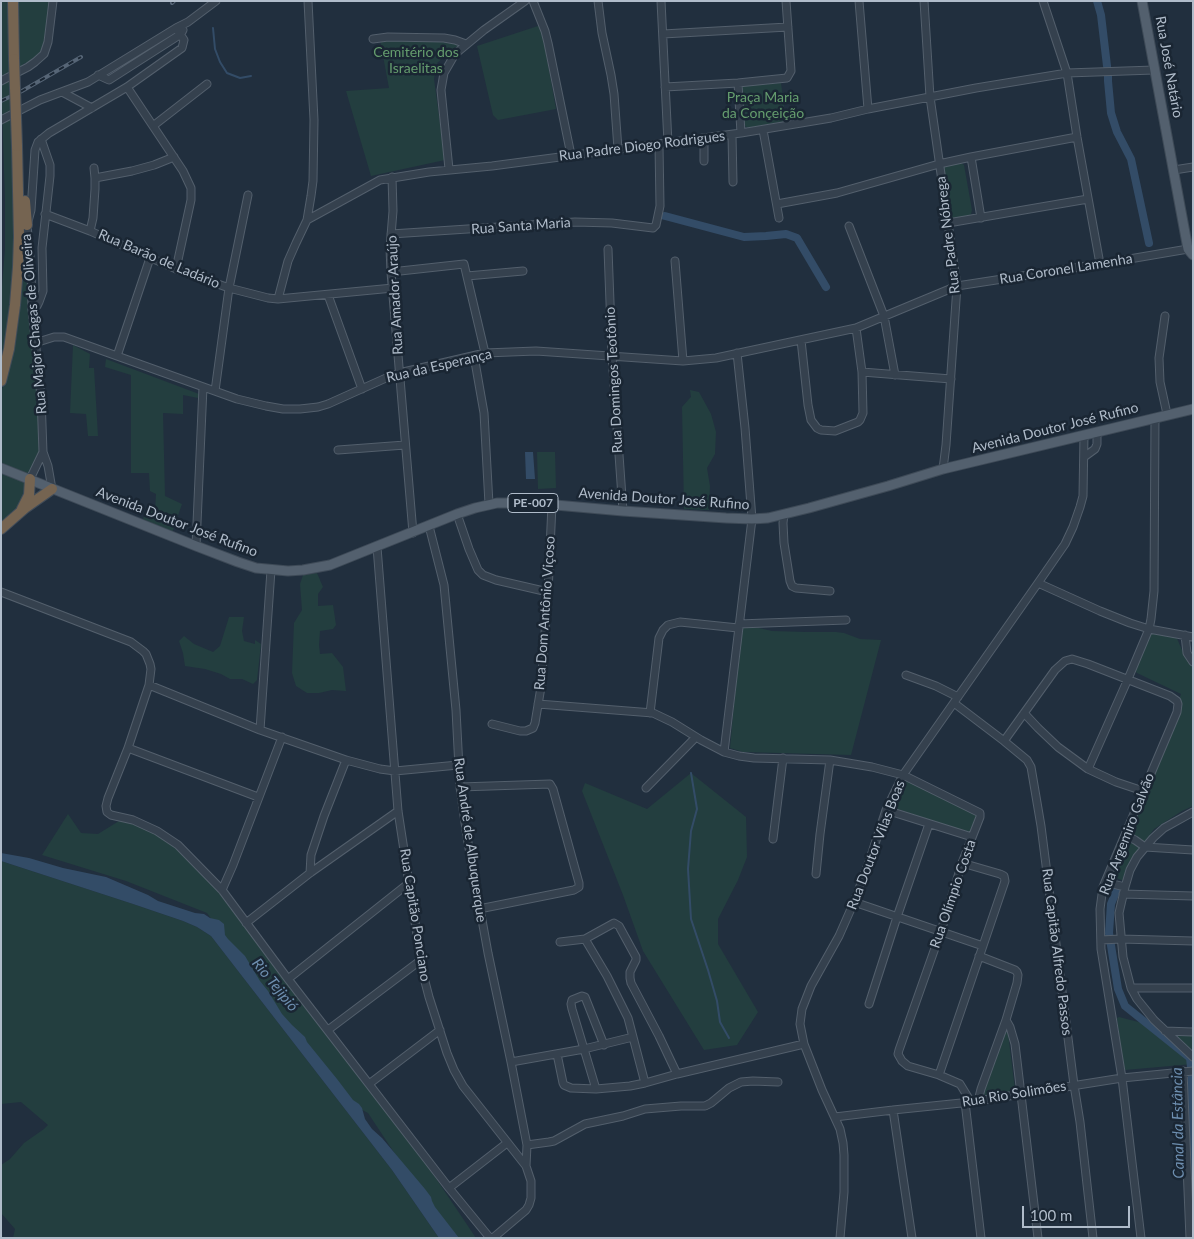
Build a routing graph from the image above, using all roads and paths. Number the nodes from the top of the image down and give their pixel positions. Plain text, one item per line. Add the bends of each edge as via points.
1 (13, 1) edge
2 (53, 1) edge
3 (216, 1) edge
4 (308, 1) edge
5 (525, 1) edge
6 (533, 1) edge
7 (598, 1) edge
8 (661, 1) edge
9 (786, 1) edge
10 (859, 1) edge
11 (924, 1) edge
12 (1043, 1) edge
13 (1142, 1) edge
14 (788, 27) junction
15 (178, 31) junction
16 (663, 34) junction
17 (374, 39) dead end
18 (466, 44) junction
19 (1154, 70) junction
20 (1067, 73) junction
21 (98, 75) junction
22 (109, 80) junction
23 (1, 81) edge
24 (738, 83) junction
25 (207, 84) dead end
26 (127, 87) junction
27 (665, 87) junction
28 (62, 92) junction
29 (118, 92) junction
30 (930, 97) junction
31 (92, 108) junction
32 (868, 109) junction
33 (1, 120) edge
34 (153, 126) junction
35 (763, 130) junction
36 (741, 134) junction
37 (732, 135) junction
38 (1077, 137) junction
39 (704, 138) junction
40 (42, 139) junction
41 (668, 143) junction
42 (659, 145) junction
43 (618, 149) junction
44 (571, 155) junction
45 (174, 157) junction
46 (971, 157) junction
47 (704, 162) dead end
48 (939, 164) junction
49 (1193, 167) edge
50 (94, 168) dead end
51 (450, 169) junction
52 (1174, 170) junction
53 (18, 171) junction
54 (392, 177) junction
55 (95, 178) junction
56 (733, 182) dead end
57 (248, 196) dead end
58 (1088, 199) junction
59 (777, 204) junction
60 (46, 214) junction
61 (778, 218) dead end
62 (981, 218) junction
63 (307, 220) junction
64 (26, 224) junction
65 (948, 224) junction
66 (849, 226) dead end
67 (90, 231) junction
68 (391, 234) junction
69 (608, 249) dead end
70 (1191, 251) edge
71 (150, 258) junction
72 (675, 261) dead end
73 (1100, 264) junction
74 (176, 269) junction
75 (523, 271) dead end
76 (391, 272) junction
77 (467, 276) junction
78 (957, 286) junction
79 (229, 288) junction
80 (393, 288) junction
81 (940, 293) joint
82 (328, 295) junction
83 (278, 299) junction
84 (32, 309) junction
85 (884, 316) junction
86 (1165, 316) dead end
87 (856, 328) junction
88 (801, 340) junction
89 (35, 343) junction
90 (486, 353) junction
91 (737, 353) junction
92 (117, 356) junction
93 (474, 356) junction
94 (612, 356) junction
95 (682, 361) junction
96 (862, 372) junction
97 (399, 373) junction
98 (895, 375) junction
99 (951, 379) junction
100 (1, 381) edge
101 (203, 388) junction
102 (362, 389) junction
103 (215, 391) junction
104 (1193, 409) edge
105 (1167, 414) junction
106 (1155, 418) junction
107 (1097, 432) junction
108 (1084, 435) junction
109 (405, 445) junction
110 (338, 450) dead end
111 (44, 452) junction
112 (1084, 457) junction
113 (1, 468) edge
114 (943, 469) junction
115 (30, 479) junction
116 (52, 489) junction
117 (489, 504) junction
118 (552, 505) junction
119 (623, 511) junction
120 (20, 512) junction
121 (457, 514) junction
122 (784, 514) junction
123 (752, 519) junction
124 (429, 526) junction
125 (1, 529) edge
126 (413, 533) junction
127 (196, 546) junction
128 (377, 547) junction
129 (271, 570) junction
130 (1038, 583) junction
131 (830, 591) dead end
132 (1, 592) edge
133 (548, 592) junction
134 (846, 620) dead end
135 (739, 626) junction
136 (1148, 629) junction
137 (1189, 636) edge
138 (1193, 662) edge
139 (906, 675) dead end
140 (1128, 679) junction
141 (149, 685) junction
142 (956, 700) junction
143 (538, 704) junction
144 (650, 713) junction
145 (1024, 713) junction
146 (492, 724) dead end
147 (260, 730) junction
148 (282, 737) junction
149 (696, 737) junction
150 (1004, 741) junction
151 (128, 748) junction
152 (724, 752) junction
153 (782, 758) junction
154 (346, 760) junction
155 (830, 760) junction
156 (458, 765) junction
157 (1088, 769) junction
158 (394, 770) junction
159 (903, 775) junction
160 (460, 787) junction
161 (646, 788) dead end
162 (1143, 791) junction
163 (258, 797) junction
164 (886, 810) junction
165 (398, 811) junction
166 (1193, 812) edge
167 (929, 824) junction
168 (1125, 835) junction
169 (972, 837) junction
170 (773, 839) dead end
171 (1145, 847) junction
172 (1193, 850) edge
173 (962, 863) junction
174 (310, 873) junction
175 (816, 874) dead end
176 (1106, 882) junction
177 (409, 884) junction
178 (222, 890) junction
179 (1124, 891) junction
180 (1193, 896) edge
181 (854, 902) junction
182 (479, 909) junction
183 (897, 916) junction
184 (246, 923) junction
185 (941, 931) junction
186 (585, 939) junction
187 (1120, 939) junction
188 (1102, 940) junction
189 (1193, 941) edge
190 (560, 942) dead end
191 (983, 946) junction
192 (979, 956) junction
193 (421, 960) junction
194 (288, 979) junction
195 (1131, 988) junction
196 (1193, 988) edge
197 (869, 1004) dead end
198 (1006, 1020) junction
199 (328, 1030) junction
200 (440, 1030) junction
201 (1165, 1031) junction
202 (1193, 1032) edge
203 (633, 1037) junction
204 (804, 1044) junction
205 (604, 1045) junction
206 (584, 1049) junction
207 (557, 1054) junction
208 (1193, 1057) edge
209 (511, 1062) junction
210 (1187, 1071) edge
211 (676, 1074) junction
212 (939, 1075) junction
213 (1122, 1078) junction
214 (778, 1082) dead end
215 (644, 1083) junction
216 (369, 1084) junction
217 (1074, 1085) junction
218 (596, 1089) junction
219 (1020, 1094) junction
220 (971, 1102) junction
221 (893, 1110) junction
222 (835, 1117) junction
223 (507, 1143) junction
224 (527, 1144) junction
225 (526, 1166) junction
226 (449, 1188) junction
227 (492, 1238) edge
228 (840, 1238) edge
229 (912, 1238) edge
230 (981, 1238) edge
231 (1038, 1238) edge
232 (1093, 1238) edge
233 (1141, 1238) edge
234 (1190, 1238) edge

1 - 53 highway, bridge
2 - 23 street via 44,54 28,67
3 - 15 street
4 - 63 street via 314,120 312,196
5 - 18 street
6 - 44 street via 548,43
7 - 43 street via 614,94
8 - 16 street
9 - 14 street
10 - 32 street
11 - 30 street, Rua Padre Nóbrega
12 - 20 street
13 - 19 main road, Rua José Natário
14 - 16 street
14 - 24 street via 789,76
15 - 21 street
15 - 22 street
15 - 26 street via 184,42 182,48
16 - 27 street
17 - 18 street via 444,38
18 - 51 street via 455,54 441,82
19 - 20 street, Rua Padre Diogo Rodrigues
19 - 52 main road, Rua José Natário
20 - 30 street, Rua Padre Diogo Rodrigues
20 - 38 street
21 - 22 street
21 - 28 street
22 - 29 street
24 - 27 street
24 - 36 street
25 - 34 street
26 - 29 street
26 - 34 street
27 - 41 street
28 - 31 street
28 - 33 street
29 - 31 street
30 - 32 street, Rua Padre Diogo Rodrigues
30 - 48 street, Rua Padre Nóbrega
31 - 40 street
32 - 35 street, Rua Padre Diogo Rodrigues
34 - 45 street
35 - 36 street, Rua Padre Diogo Rodrigues
35 - 59 street
36 - 37 street, Rua Padre Diogo Rodrigues
37 - 39 street, Rua Padre Diogo Rodrigues
37 - 56 street
38 - 46 street
38 - 58 street
39 - 41 street, Rua Padre Diogo Rodrigues
39 - 47 street
40 - 60 street via 50,165
40 - 64 street, Rua Major Chagas de Oliveira via 35,150 31,210
41 - 42 street, Rua Padre Diogo Rodrigues
42 - 43 street, Rua Padre Diogo Rodrigues
42 - 68 street, Rua Santa Maria via 660,206 654,227 575,222
43 - 44 street, Rua Padre Diogo Rodrigues
44 - 51 street, Rua Padre Diogo Rodrigues
45 - 55 street via 132,171
45 - 74 street via 187,177 192,193
46 - 48 street
46 - 62 street
48 - 59 street via 837,193
48 - 65 street, Rua Padre Nóbrega
49 - 52 street
50 - 55 street
51 - 54 street, Rua Padre Diogo Rodrigues
52 - 70 main road, Rua José Natário
53 - 64 highway via 24,186
53 - 100 highway via 15,305
54 - 63 street, Rua Padre Diogo Rodrigues via 380,180
54 - 68 street, Rua Amador Araújo
55 - 67 street
57 - 79 street
58 - 62 street
58 - 73 street
59 - 61 street
60 - 67 street, Rua Barão de Ladário
60 - 84 street via 42,248 43,291 40,302
62 - 65 street
63 - 83 street via 288,261
64 - 84 street, Rua Major Chagas de Oliveira
65 - 78 street, Rua Padre Nóbrega
66 - 85 street
67 - 71 street, Rua Barão de Ladário
68 - 76 street, Rua Amador Araújo
69 - 94 street, Rua Domingos Teotônio
70 - 73 street, Rua Coronel Lamenha
71 - 74 street, Rua Barão de Ladário
71 - 92 street
72 - 95 street
73 - 78 street, Rua Coronel Lamenha
74 - 79 street, Rua Barão de Ladário
75 - 77 street
76 - 77 street via 464,264
76 - 80 street, Rua Amador Araújo
77 - 90 street
78 - 81 street, Rua Coronel Lamenha
78 - 99 street, Rua Padre Nóbrega
79 - 83 street, Rua Barão de Ladário
79 - 103 street
80 - 82 street, Rua Barão de Ladário
80 - 97 street, Rua Amador Araújo
81 - 85 street, Rua da Esperança
82 - 83 street, Rua Barão de Ladário
82 - 102 street
84 - 89 street, Rua Major Chagas de Oliveira
85 - 87 street, Rua da Esperança
85 - 98 street
86 - 105 street via 1159,358
87 - 88 street, Rua da Esperança
87 - 96 street
88 - 91 street, Rua da Esperança
88 - 96 street via 808,405 811,420 817,428 834,431 860,420 863,410
89 - 92 street, Rua da Esperança via 61,337
89 - 111 street, Rua Major Chagas de Oliveira
90 - 93 street, Rua da Esperança
90 - 94 street, Rua da Esperança via 536,351
91 - 95 street, Rua da Esperança
91 - 123 street
92 - 101 street, Rua da Esperança
93 - 97 street, Rua da Esperança
93 - 117 street via 484,413
94 - 95 street, Rua da Esperança
94 - 119 street, Rua Domingos Teotônio
96 - 98 street
97 - 102 street, Rua da Esperança
97 - 109 street, Rua Amador Araújo
98 - 99 street
99 - 114 street, Rua Padre Nóbrega
101 - 103 street, Rua da Esperança
101 - 127 street
102 - 103 street, Rua da Esperança via 328,404 300,409 266,406
104 - 105 main road, Avenida Doutor José Rufino / PE-007
105 - 106 main road, Avenida Doutor José Rufino / PE-007
106 - 107 main road, Avenida Doutor José Rufino / PE-007
106 - 136 street via 1154,591
107 - 108 main road, Avenida Doutor José Rufino / PE-007
107 - 112 street via 1095,449
108 - 112 street, Rua Doutor Vilas Boas
108 - 114 main road, Avenida Doutor José Rufino / PE-007
109 - 110 street
109 - 126 street, Rua Amador Araújo
111 - 115 street
111 - 116 street, Rua Major Chagas de Oliveira
112 - 130 street, Rua Doutor Vilas Boas via 1083,496 1077,517 1065,544
113 - 115 main road, Avenida Doutor José Rufino / PE-007
114 - 122 main road, Avenida Doutor José Rufino / PE-007
115 - 116 main road, Avenida Doutor José Rufino / PE-007
115 - 120 highway via 28,498
116 - 120 highway
116 - 127 main road, Avenida Doutor José Rufino / PE-007
117 - 118 main road, Avenida Doutor José Rufino / PE-007
117 - 121 main road, Avenida Doutor José Rufino / PE-007
118 - 119 main road, Avenida Doutor José Rufino / PE-007
118 - 133 street, Rua Dom Antônio Viçoso
119 - 123 main road, Avenida Doutor José Rufino / PE-007
120 - 125 highway
121 - 124 main road, Avenida Doutor José Rufino / PE-007
121 - 133 street via 482,575
122 - 123 main road, Avenida Doutor José Rufino / PE-007
122 - 131 street via 784,543 792,586
123 - 135 street
124 - 126 main road, Avenida Doutor José Rufino / PE-007
124 - 156 street, Rua André de Albuquerque via 444,585
126 - 128 main road, Avenida Doutor José Rufino / PE-007
127 - 129 main road, Avenida Doutor José Rufino / PE-007 via 256,568
128 - 129 main road, Avenida Doutor José Rufino / PE-007 via 330,565 303,570
128 - 158 street, Rua Capitão Ponciano
129 - 147 street
130 - 136 street
130 - 142 street, Rua Doutor Vilas Boas
132 - 141 street via 131,642 148,658 151,669
133 - 143 street, Rua Dom Antônio Viçoso
134 - 135 street
135 - 144 street via 680,622 668,625 659,638
135 - 152 street
136 - 137 street
136 - 140 street
137 - 138 street via 1187,653
139 - 142 street, Rua Capitão Alfredo Passos via 936,686
140 - 145 street via 1080,662 1065,661
140 - 157 street
140 - 162 street, Rua Argemiro Galvão via 1174,698 1178,704
141 - 147 street
141 - 151 street
142 - 150 street, Rua Capitão Alfredo Passos
142 - 159 street, Rua Doutor Vilas Boas
143 - 144 street, Rua Dom Antônio Viçoso
143 - 146 street via 535,723 529,730
144 - 149 street, Rua Dom Antônio Viçoso
145 - 150 street
145 - 157 street via 1058,747
147 - 148 street
148 - 154 street
148 - 163 street
149 - 152 street, Rua Dom Antônio Viçoso
149 - 161 street
150 - 217 street, Rua Capitão Alfredo Passos via 1027,760 1034,778
151 - 163 street
151 - 178 street via 108,798 107,812 157,831 178,846
152 - 153 street, Rua Dom Antônio Viçoso via 754,758
153 - 155 street, Rua Dom Antônio Viçoso
153 - 170 street
154 - 158 street
154 - 174 street via 311,855
155 - 159 street, Rua Dom Antônio Viçoso
155 - 175 street
156 - 158 street
156 - 160 street, Rua André de Albuquerque
157 - 162 street
158 - 165 street, Rua Capitão Ponciano
159 - 164 street, Rua Doutor Vilas Boas
159 - 169 street, Rua Olímpio Costa via 979,812
160 - 182 street, Rua André de Albuquerque
160 - 182 street via 550,784 579,885 574,890
162 - 168 street, Rua Argemiro Galvão
163 - 178 street
164 - 167 street
164 - 181 street, Rua Doutor Vilas Boas
165 - 174 street
165 - 177 street, Rua Capitão Ponciano
166 - 171 street, Rua Argemiro Galvão via 1164,828
167 - 169 street
167 - 183 street
168 - 171 street
168 - 176 street, Rua Argemiro Galvão
169 - 173 street, Rua Olímpio Costa
171 - 172 street
171 - 179 street, Rua Argemiro Galvão via 1130,870
173 - 185 street, Rua Olímpio Costa
173 - 191 street via 1005,877
174 - 184 street
176 - 179 street
176 - 188 street, Rua Argemiro Galvão via 1100,908
177 - 193 street, Rua Capitão Ponciano
177 - 194 street
178 - 184 street
179 - 180 street
179 - 187 street, Rua Argemiro Galvão via 1119,913
181 - 183 street
181 - 204 street, Rua Doutor Vilas Boas via 806,996 800,1024
182 - 209 street, Rua André de Albuquerque
183 - 185 street
183 - 197 street
184 - 194 street
185 - 191 street
185 - 212 street, Rua Olímpio Costa via 899,1050 899,1057 908,1066
186 - 190 street
186 - 203 street via 620,1000
186 - 211 street via 613,924 620,926 636,957 630,978
187 - 188 street
187 - 189 street
187 - 195 street, Rua Argemiro Galvão
188 - 213 street, Rua Argemiro Galvão
191 - 192 street
192 - 198 street via 1017,972
192 - 212 street
193 - 199 street
193 - 200 street, Rua Capitão Ponciano
194 - 199 street
195 - 196 street
195 - 201 street, Rua Argemiro Galvão
198 - 219 street via 1014,1044
198 - 220 street via 981,1089
199 - 216 street
200 - 216 street
200 - 223 street, Rua Capitão Ponciano via 463,1086
201 - 202 street
201 - 208 street, Rua Argemiro Galvão
203 - 205 street
203 - 215 street
204 - 211 street
204 - 222 street, Rua Doutor Vilas Boas
205 - 206 street
205 - 206 street via 587,1001 582,996 572,1000 571,1004
206 - 207 street
206 - 218 street
207 - 209 street
207 - 218 street via 564,1085
209 - 224 street, Rua André de Albuquerque
210 - 213 street, Rua Rio Solimões
210 - 234 street
211 - 215 street
212 - 220 street via 960,1084
213 - 217 street, Rua Rio Solimões
213 - 233 street, Rua Argemiro Galvão
214 - 224 street via 740,1082 702,1107 645,1109 585,1124 544,1143
215 - 218 street
216 - 226 street
217 - 219 street, Rua Rio Solimões
217 - 232 street, Rua Capitão Alfredo Passos
219 - 220 street, Rua Rio Solimões
219 - 231 street
220 - 221 street, Rua Rio Solimões
220 - 230 street
221 - 222 street, Rua Rio Solimões
221 - 229 street
222 - 228 street, Rua Doutor Vilas Boas via 844,1155
223 - 225 street, Rua Capitão Ponciano
223 - 226 street
224 - 225 street, Rua André de Albuquerque
225 - 227 street, Rua Capitão Ponciano via 532,1188 529,1205
226 - 227 street

